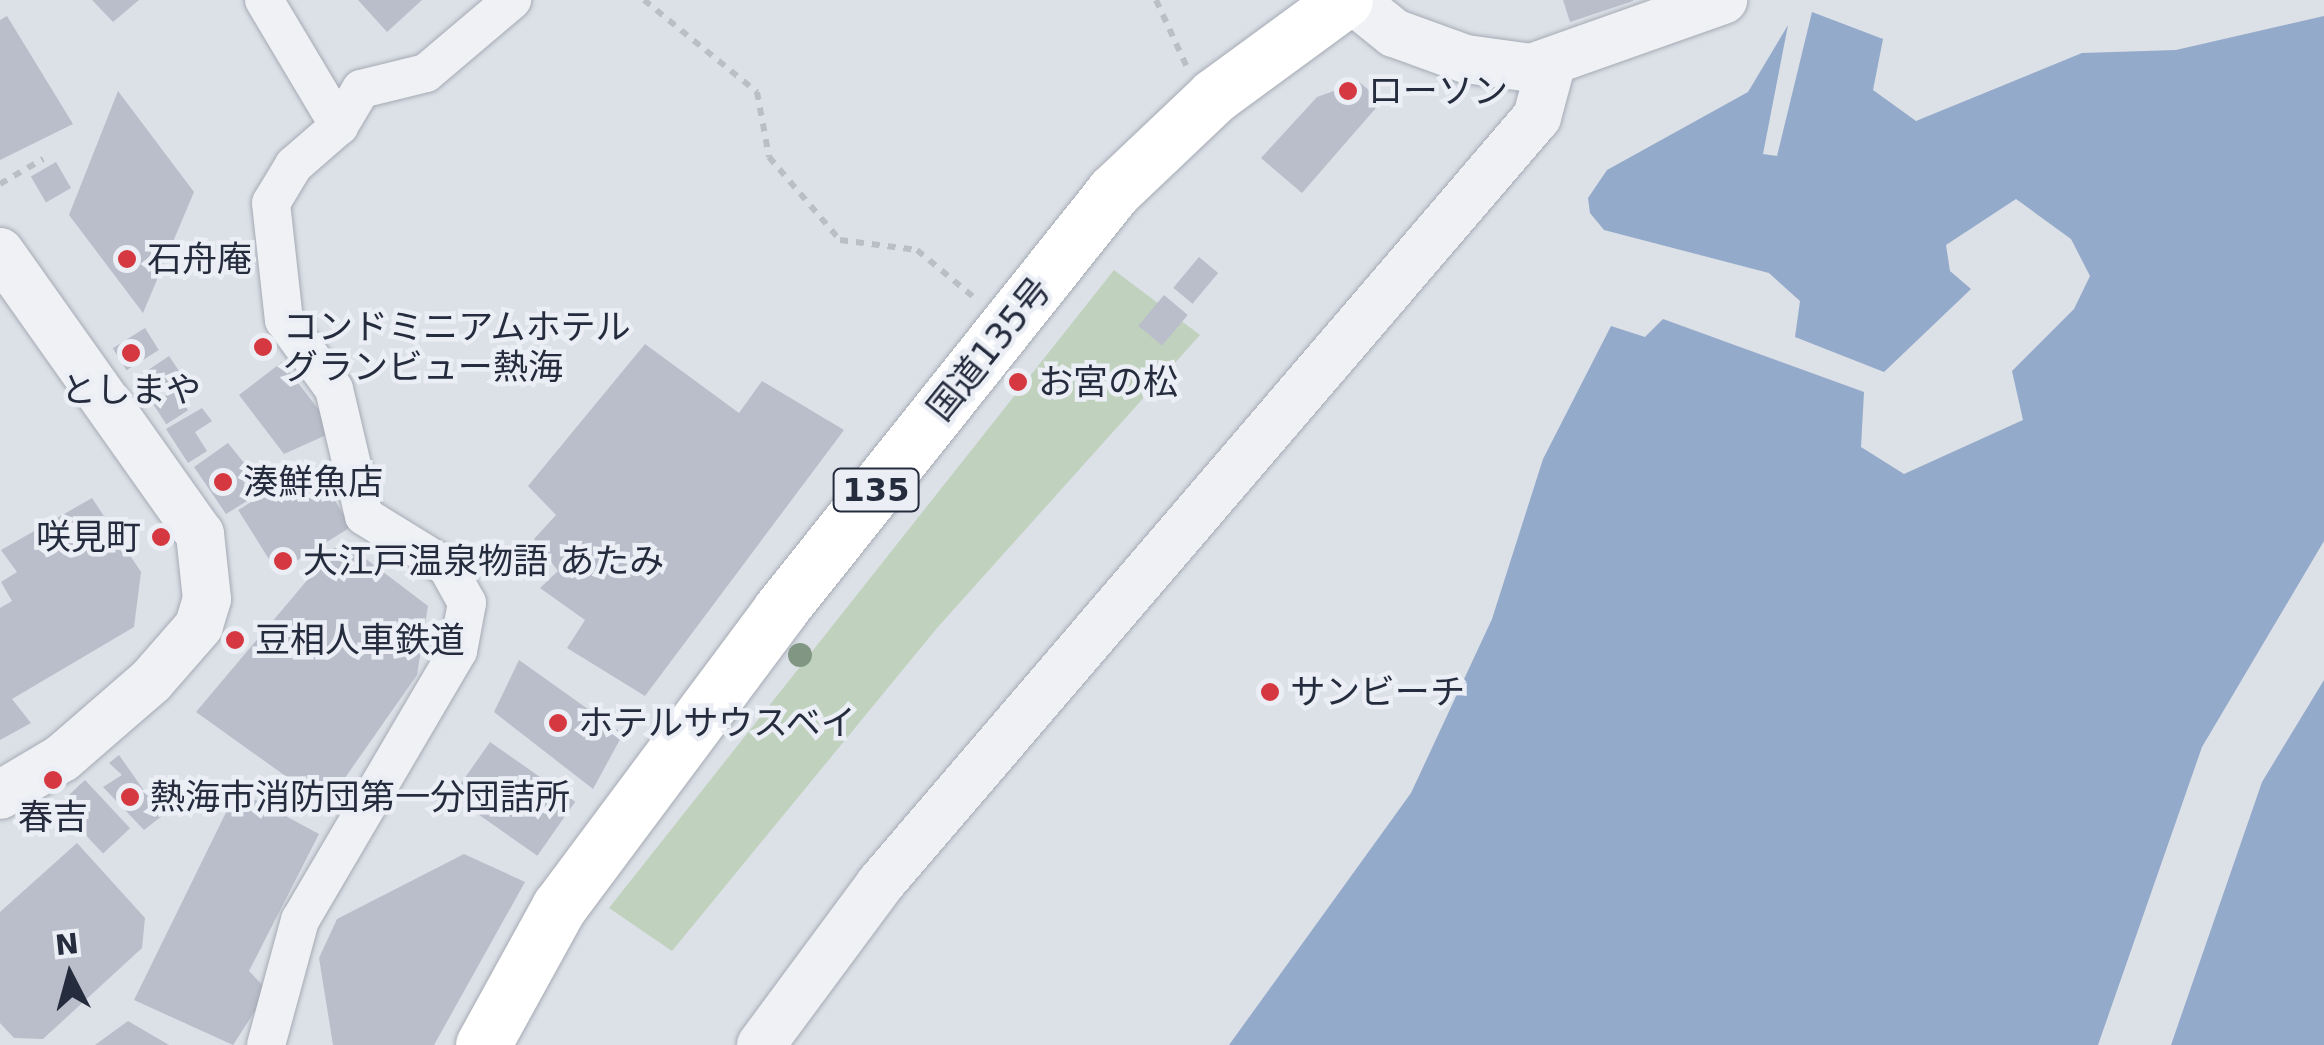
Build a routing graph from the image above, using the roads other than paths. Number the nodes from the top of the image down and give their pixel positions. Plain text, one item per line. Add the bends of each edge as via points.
1 (264, 0) edge
2 (512, 0) edge
3 (1349, 0) edge
4 (1723, 0) edge
5 (1551, 65) junction
6 (340, 126) junction
7 (0, 252) edge
8 (0, 795) edge
9 (266, 1045) edge
10 (483, 1045) edge
11 (761, 1045) edge

1 - 6 street
2 - 6 street via 426,73 361,90
3 - 5 street via 1394,33 1466,59
3 - 10 highway, 国道135号 / 135 via 1214,96 1114,191 780,610 684,752 559,907
4 - 5 street
5 - 11 street via 1537,117 892,868
6 - 9 street via 294,165 271,203 284,320 334,389 364,516 447,567 467,603 458,651 300,920
7 - 8 street via 200,534 208,599 199,626 151,681 62,758

